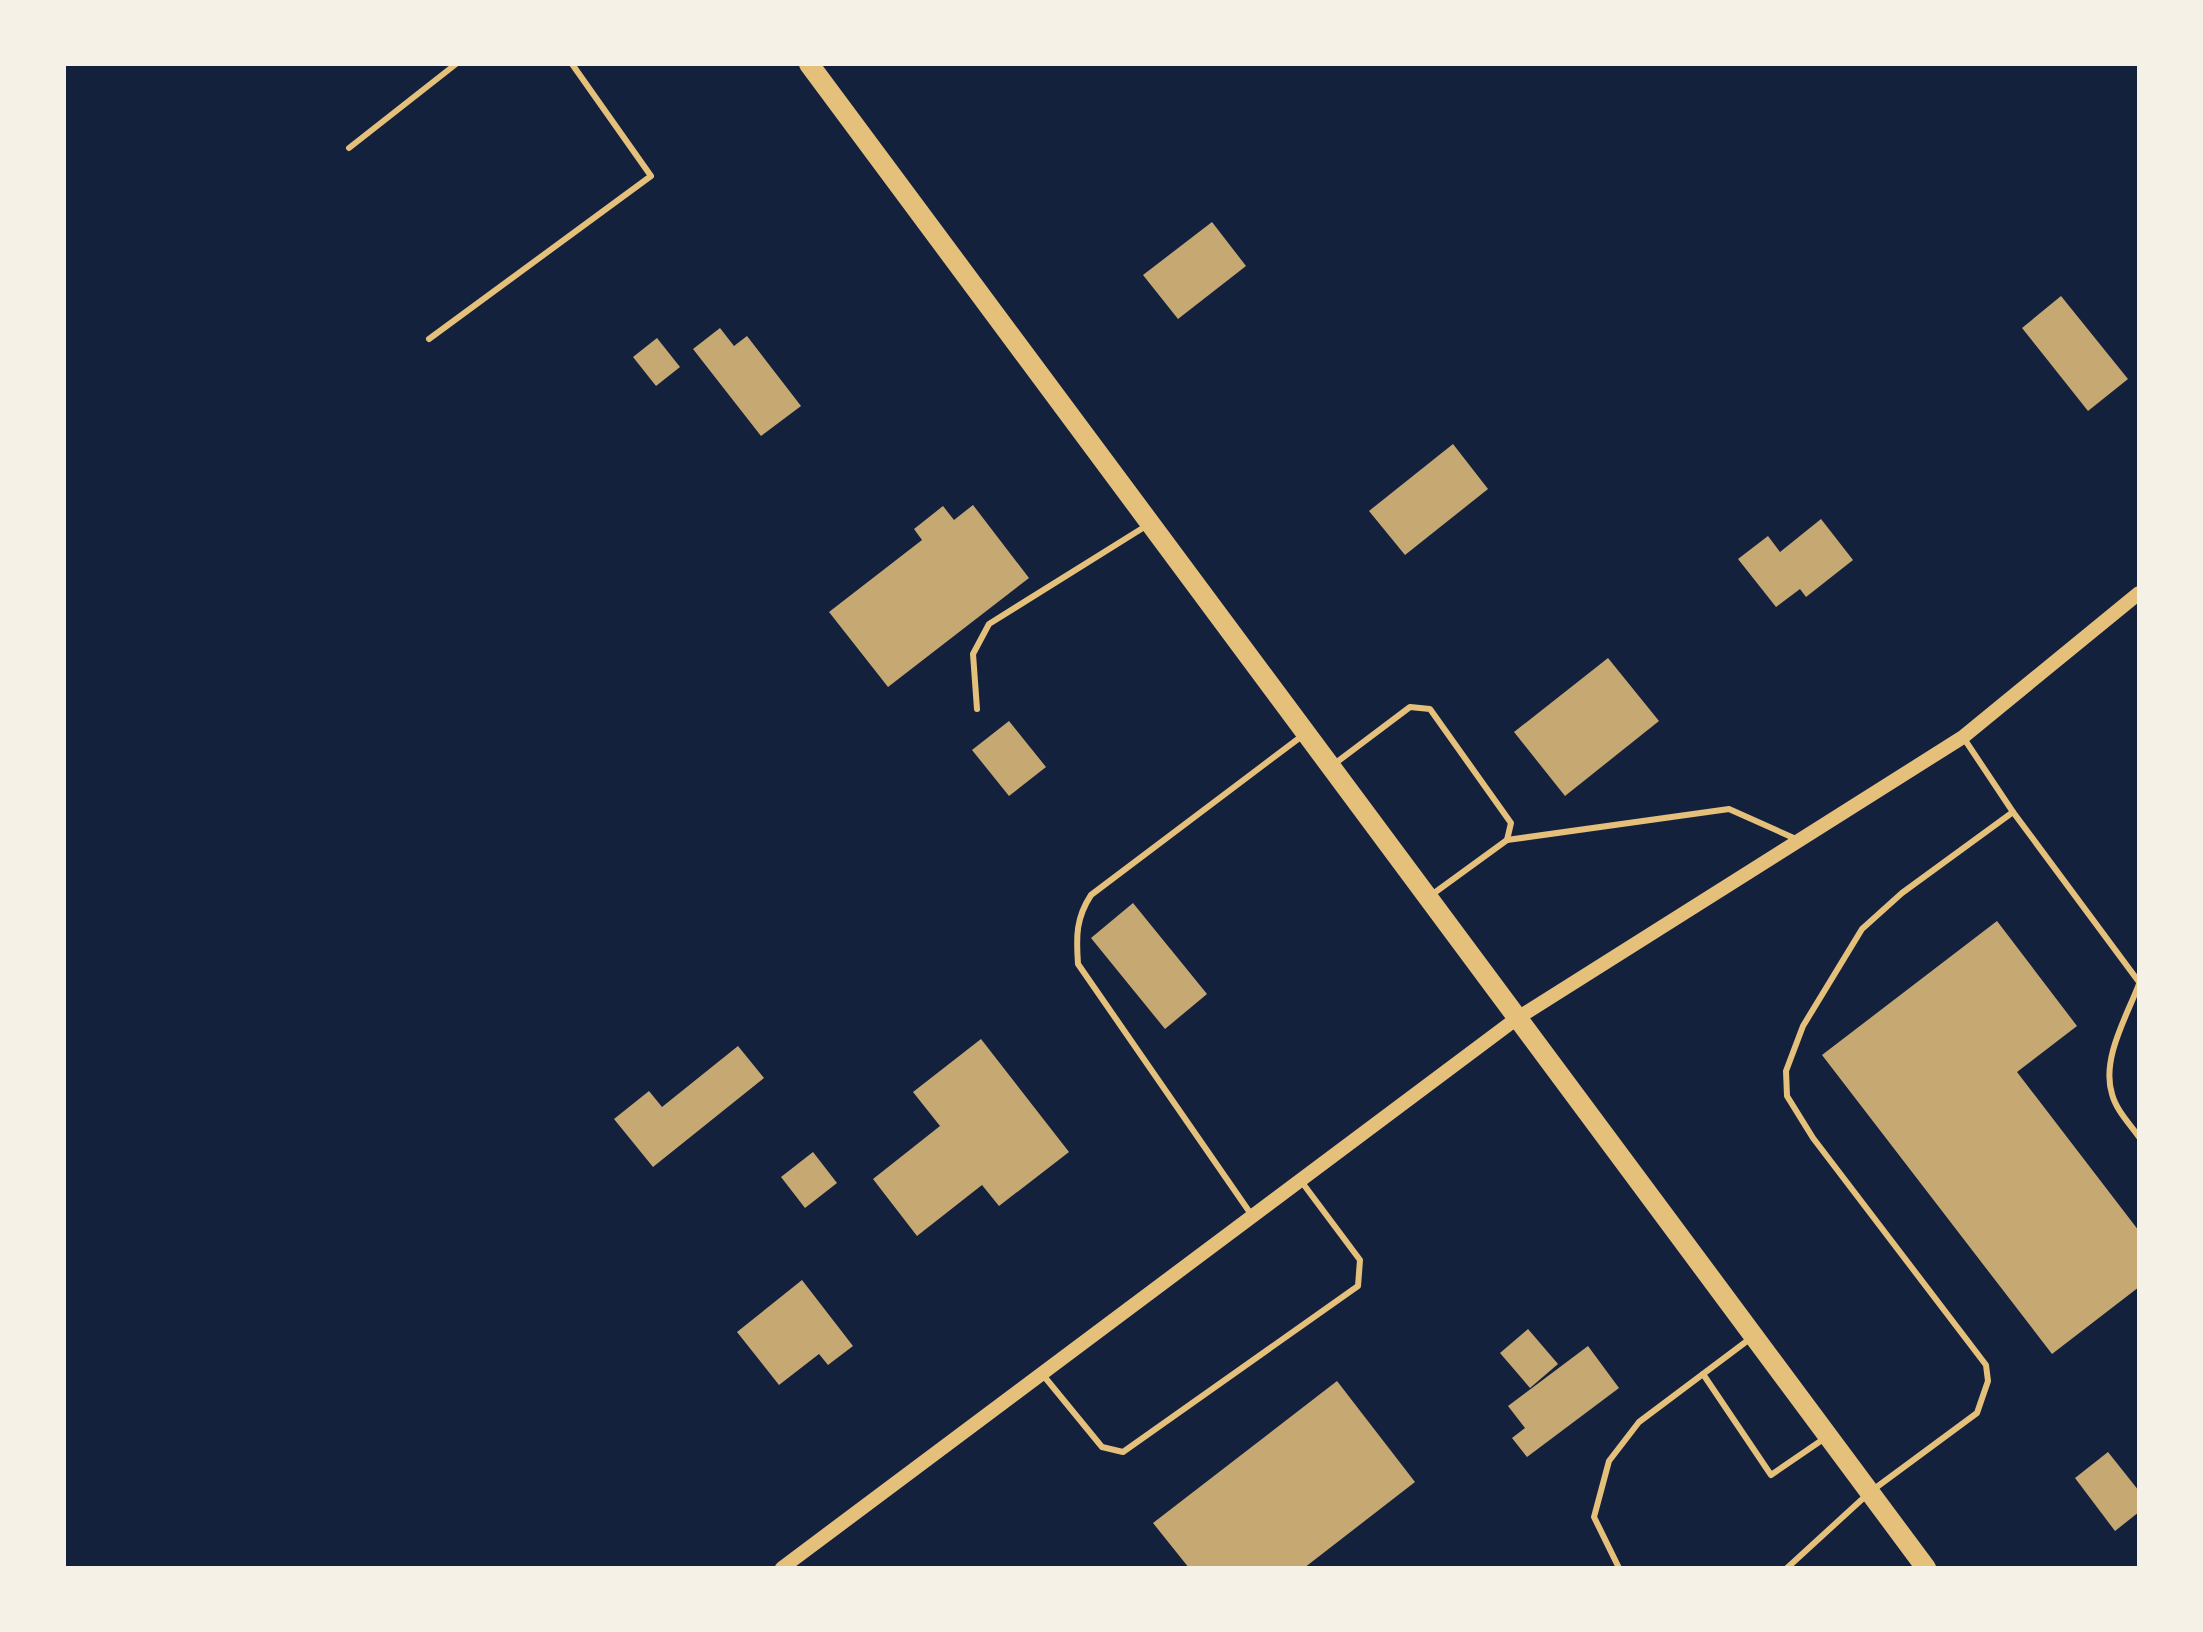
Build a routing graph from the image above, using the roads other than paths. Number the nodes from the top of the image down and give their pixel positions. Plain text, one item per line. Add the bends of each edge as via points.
1 (456, 64) edge
2 (572, 64) edge
3 (809, 64) edge
4 (349, 148) dead end
5 (429, 339) dead end
6 (1150, 524) junction
7 (2139, 593) edge
8 (977, 709) dead end
9 (1305, 734) junction
10 (1963, 737) junction
11 (1330, 767) junction
12 (2013, 812) junction
13 (1507, 840) junction
14 (1799, 840) junction
15 (1427, 898) junction
16 (2139, 983) edge
17 (1516, 1019) junction
18 (2139, 1137) edge
19 (1301, 1181) junction
20 (1253, 1217) junction
21 (1753, 1337) junction
22 (1703, 1374) junction
23 (1043, 1375) junction
24 (1827, 1436) junction
25 (1870, 1492) junction
26 (782, 1568) edge
27 (1619, 1568) edge
28 (1787, 1568) edge
29 (1926, 1568) edge

1 - 4 lane
2 - 5 lane via 651,176
3 - 6 main road
6 - 8 lane via 989,624 973,654
6 - 9 main road
7 - 10 street
9 - 11 main road
9 - 20 lane via 1091,895 1075,933 1078,964
10 - 12 lane
10 - 14 street
11 - 13 lane via 1410,707 1430,709 1511,823
11 - 15 main road
12 - 16 lane
12 - 25 lane via 1862,929 1803,1026 1786,1071 1787,1096 1813,1138 1986,1365 1988,1381 1977,1413
13 - 14 lane via 1729,809
13 - 15 lane
14 - 17 street
15 - 17 main road
16 - 18 lane via 2113,1053 2110,1081 2118,1108
17 - 19 street
17 - 21 main road
19 - 20 street
19 - 23 lane via 1360,1260 1358,1286 1123,1452 1102,1447
20 - 23 street
21 - 22 lane
21 - 24 main road
22 - 24 lane via 1771,1475
22 - 27 lane via 1639,1422 1609,1461 1594,1517
23 - 26 street
24 - 25 main road
25 - 28 lane
25 - 29 main road

